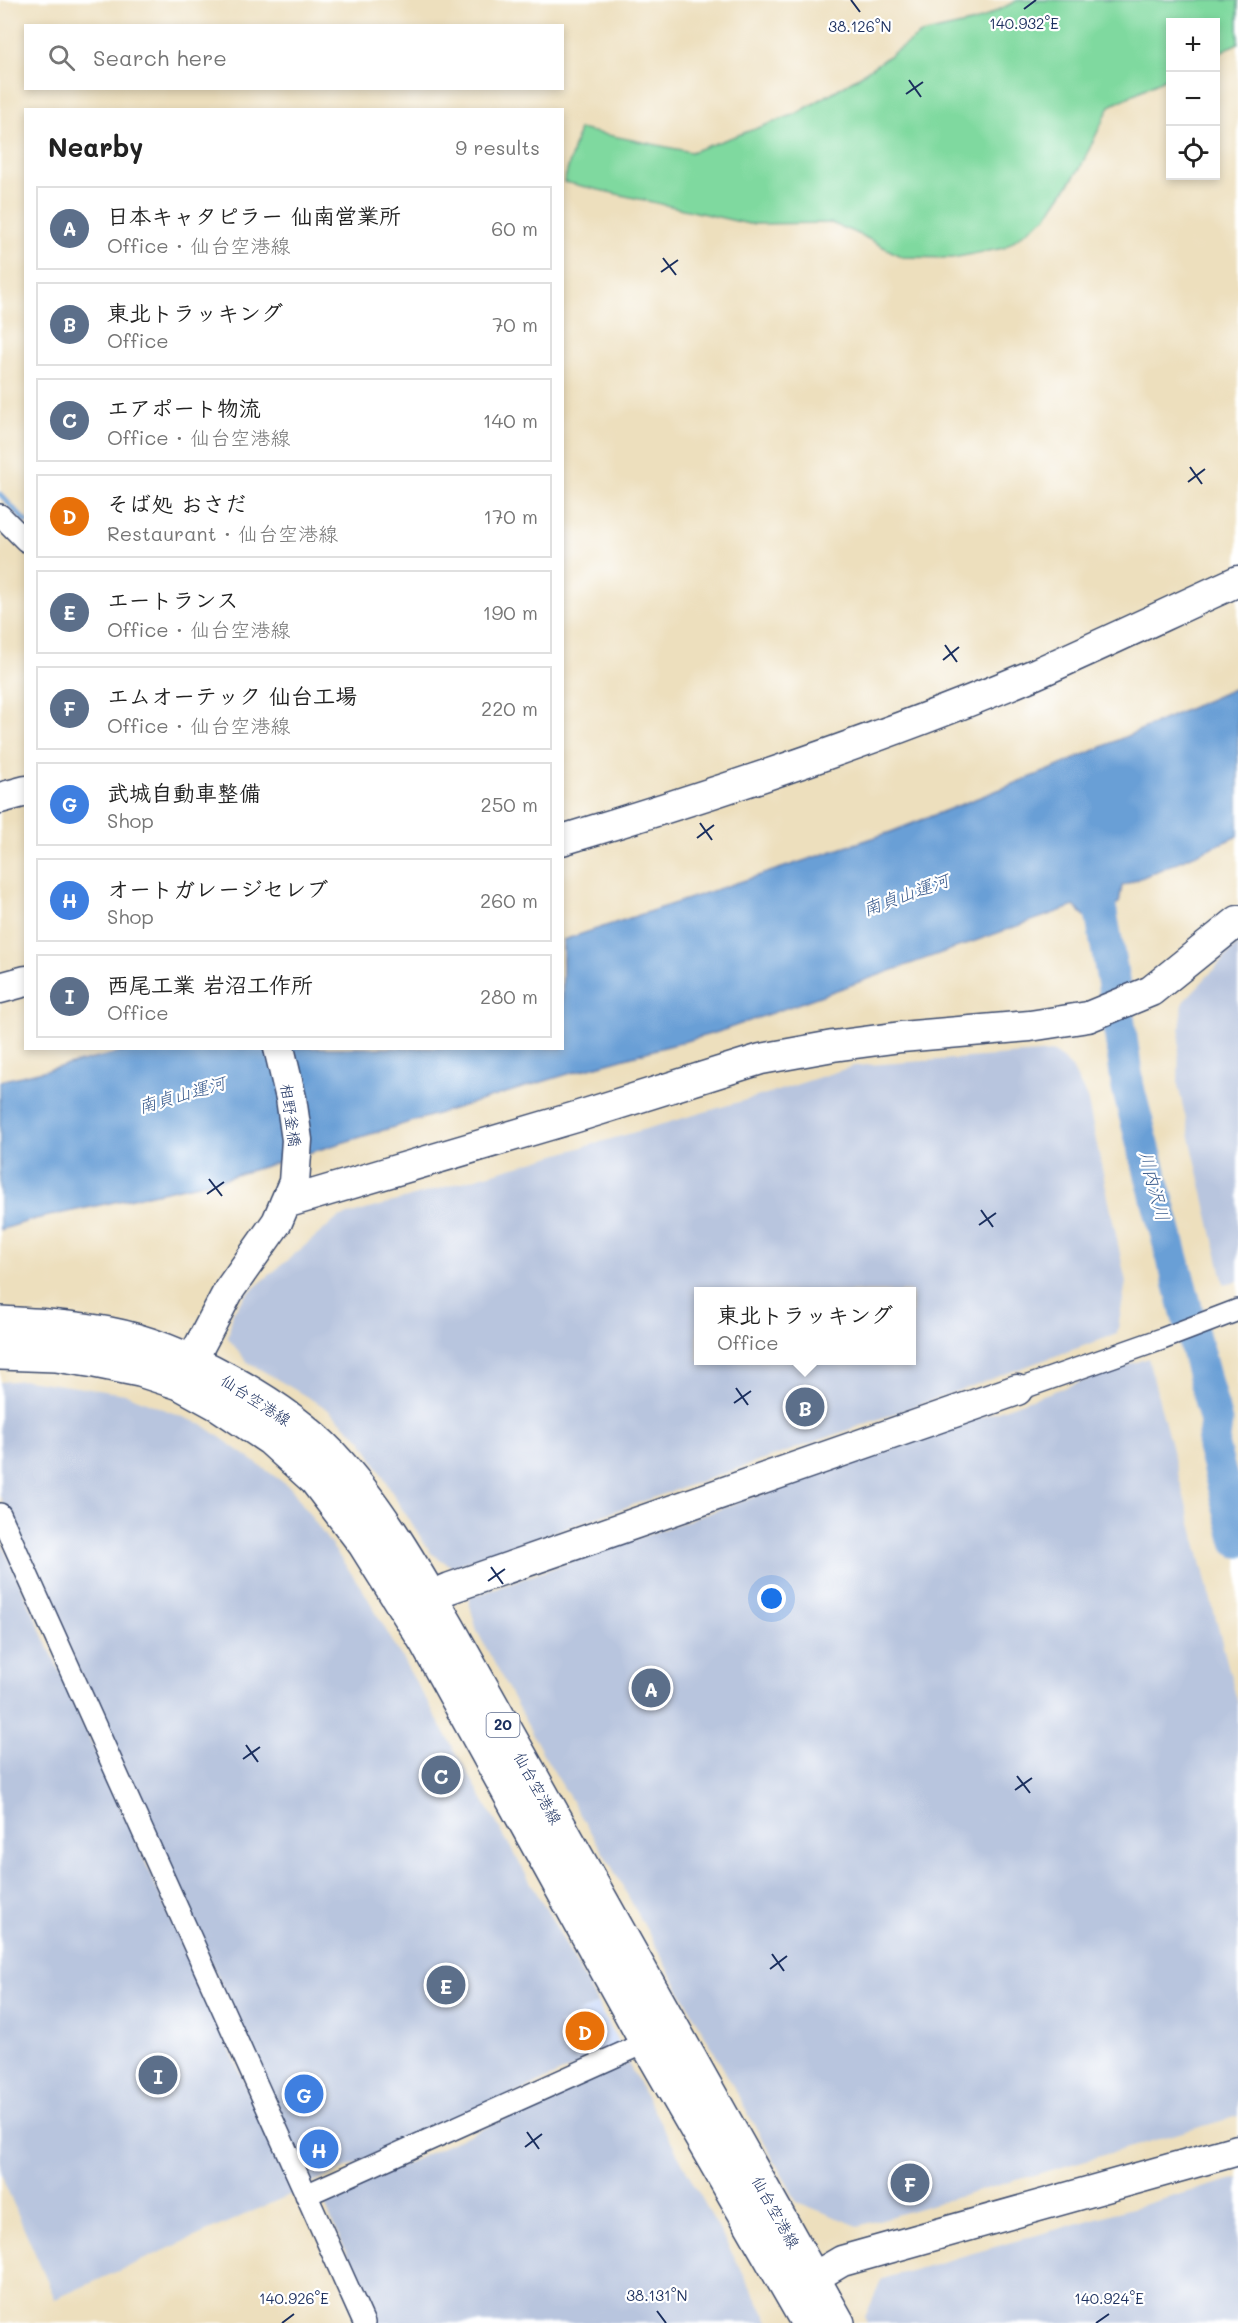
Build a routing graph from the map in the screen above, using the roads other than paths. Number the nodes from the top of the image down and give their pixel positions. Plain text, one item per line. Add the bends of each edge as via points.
1 (0, 515) edge
2 (24, 539) edge
3 (1238, 581) edge
4 (24, 791) edge
5 (0, 798) edge
6 (564, 839) edge
7 (1238, 921) edge
8 (24, 982) edge
9 (0, 988) edge
10 (279, 1050) edge
11 (290, 1192) junction
12 (1238, 1310) edge
13 (0, 1323) edge
14 (0, 1353) edge
15 (185, 1373) junction
16 (1017, 1390) joint
17 (0, 1514) edge
18 (417, 1602) junction
19 (660, 2036) junction
20 (1238, 2150) edge
21 (306, 2195) junction
22 (801, 2307) edge
23 (364, 2323) edge
24 (838, 2323) edge

1 - 2 street
3 - 6 street via 1034,674 883,733 765,778
4 - 5 street
7 - 11 street via 1151,991 1088,1017 901,1037 761,1059 576,1117
8 - 9 street
10 - 11 street, 相野釜橋 via 297,1140
11 - 15 street via 265,1240 229,1290
12 - 16 street
13 - 15 main road, 仙台空港線 / 20 via 111,1334 148,1346
14 - 15 main road, 仙台空港線 / 20 via 56,1354 140,1370
15 - 18 main road, 仙台空港線 / 20 via 220,1405 271,1439 316,1480 364,1543
16 - 18 street
17 - 21 street
18 - 19 main road, 仙台空港線 / 20
19 - 21 street
19 - 22 main road, 仙台空港線 / 20
20 - 22 street via 842,2261
21 - 23 street
22 - 24 main road, 仙台空港線 / 20

